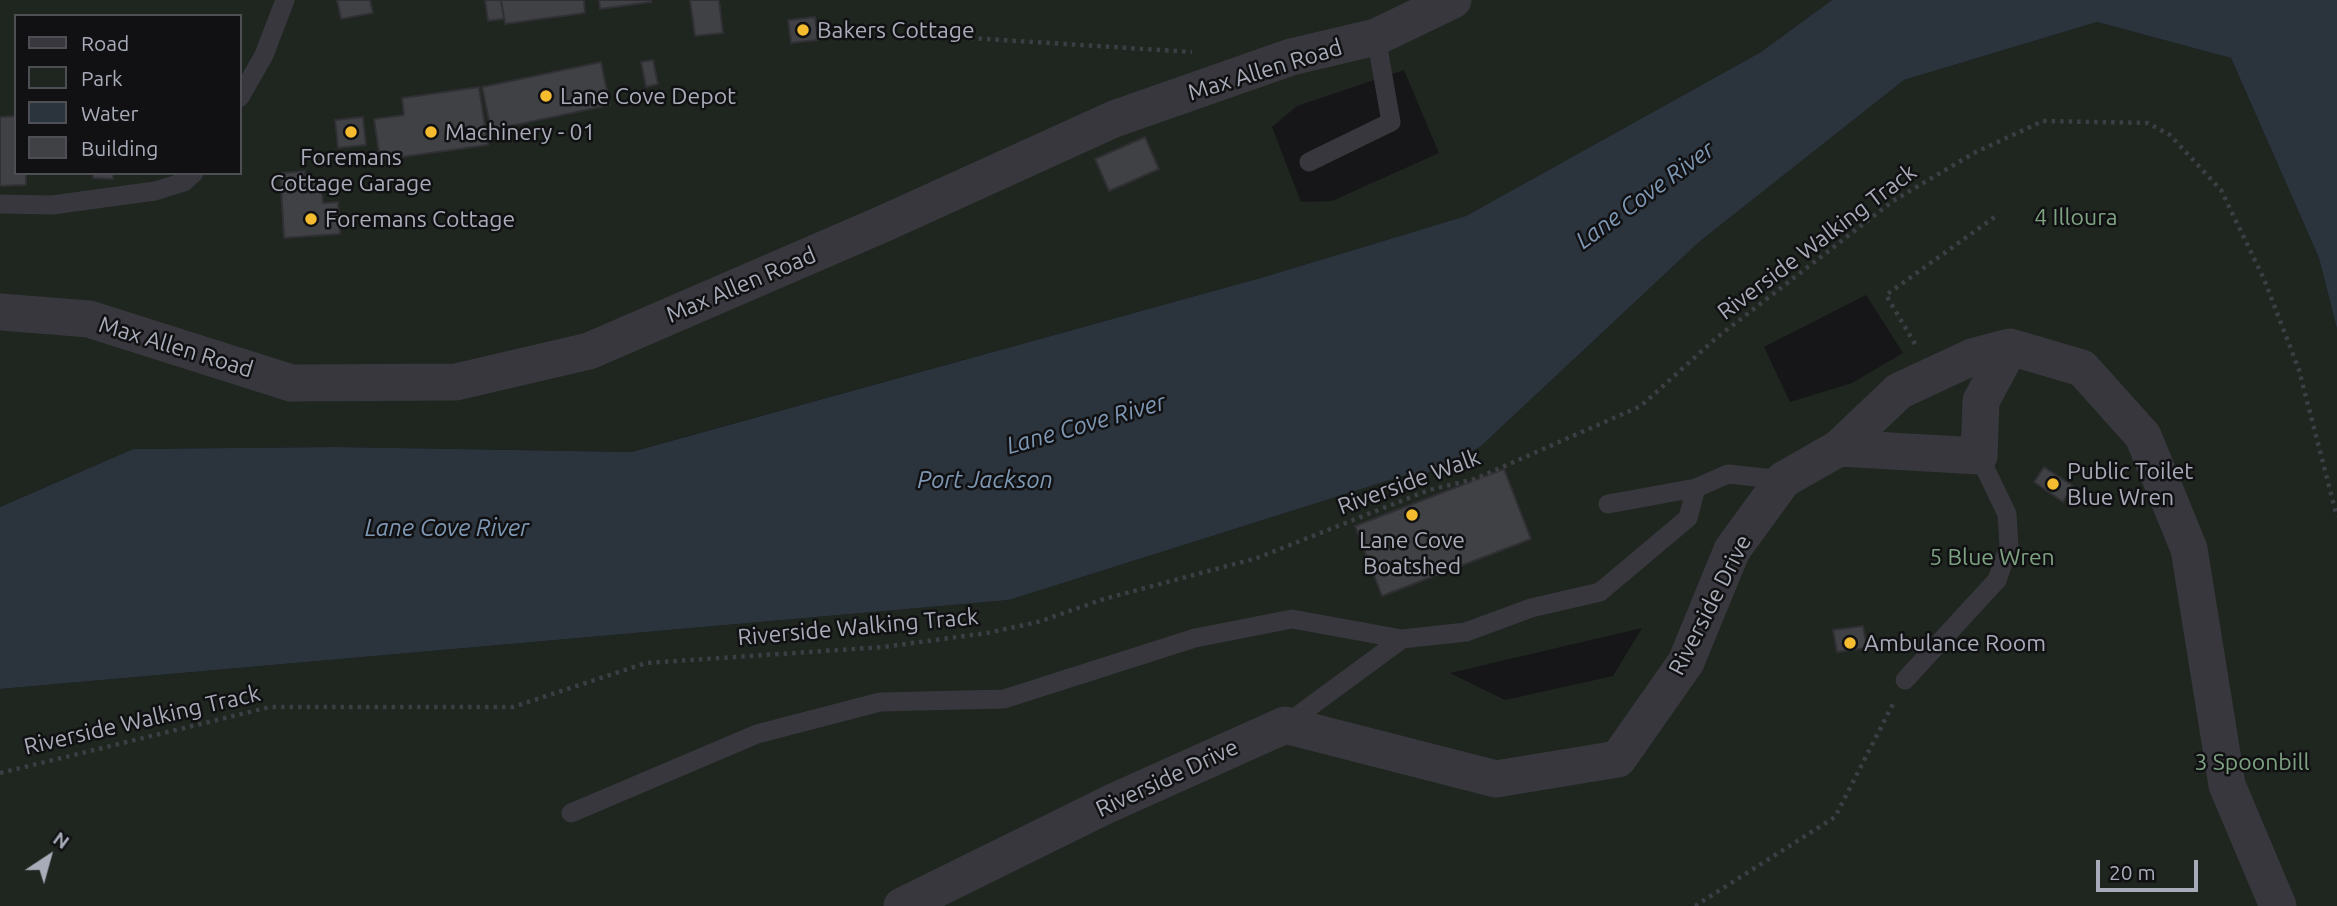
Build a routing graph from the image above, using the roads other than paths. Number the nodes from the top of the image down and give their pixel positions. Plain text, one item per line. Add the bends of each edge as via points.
1 (285, 0) edge
2 (1453, 0) edge
3 (1376, 37) junction
4 (242, 94) edge
5 (1308, 162) dead end
6 (192, 175) edge
7 (0, 204) edge
8 (0, 312) edge
9 (2010, 347) junction
10 (1839, 448) junction
11 (1979, 456) junction
12 (1783, 480) junction
13 (1696, 488) junction
14 (1608, 504) dead end
15 (1402, 639) junction
16 (1905, 680) road end
17 (1284, 725) junction
18 (571, 813) dead end
19 (902, 906) edge
20 (2278, 906) edge

1 - 4 lane via 264,55
2 - 3 street, Max Allen Road
3 - 5 lane via 1391,122
3 - 8 street, Max Allen Road via 1291,57 1114,119 589,351 456,382 291,383 89,319
6 - 7 lane via 155,191 52,205
9 - 10 street, Riverside Drive via 1972,357 1899,391
9 - 11 street via 1981,401
9 - 20 street via 2082,368 2143,436 2189,549 2227,785
10 - 11 street
10 - 12 street, Riverside Drive
11 - 16 lane via 2007,514 2009,546 1997,580
12 - 13 lane via 1728,474
12 - 17 street, Riverside Drive via 1732,550 1686,662 1618,759 1496,779
13 - 14 lane
13 - 15 lane via 1688,518 1600,592 1531,608 1466,632
15 - 17 lane
15 - 18 lane via 1292,619 1195,638 1004,699 880,702 757,734
17 - 19 street, Riverside Drive via 1109,804

